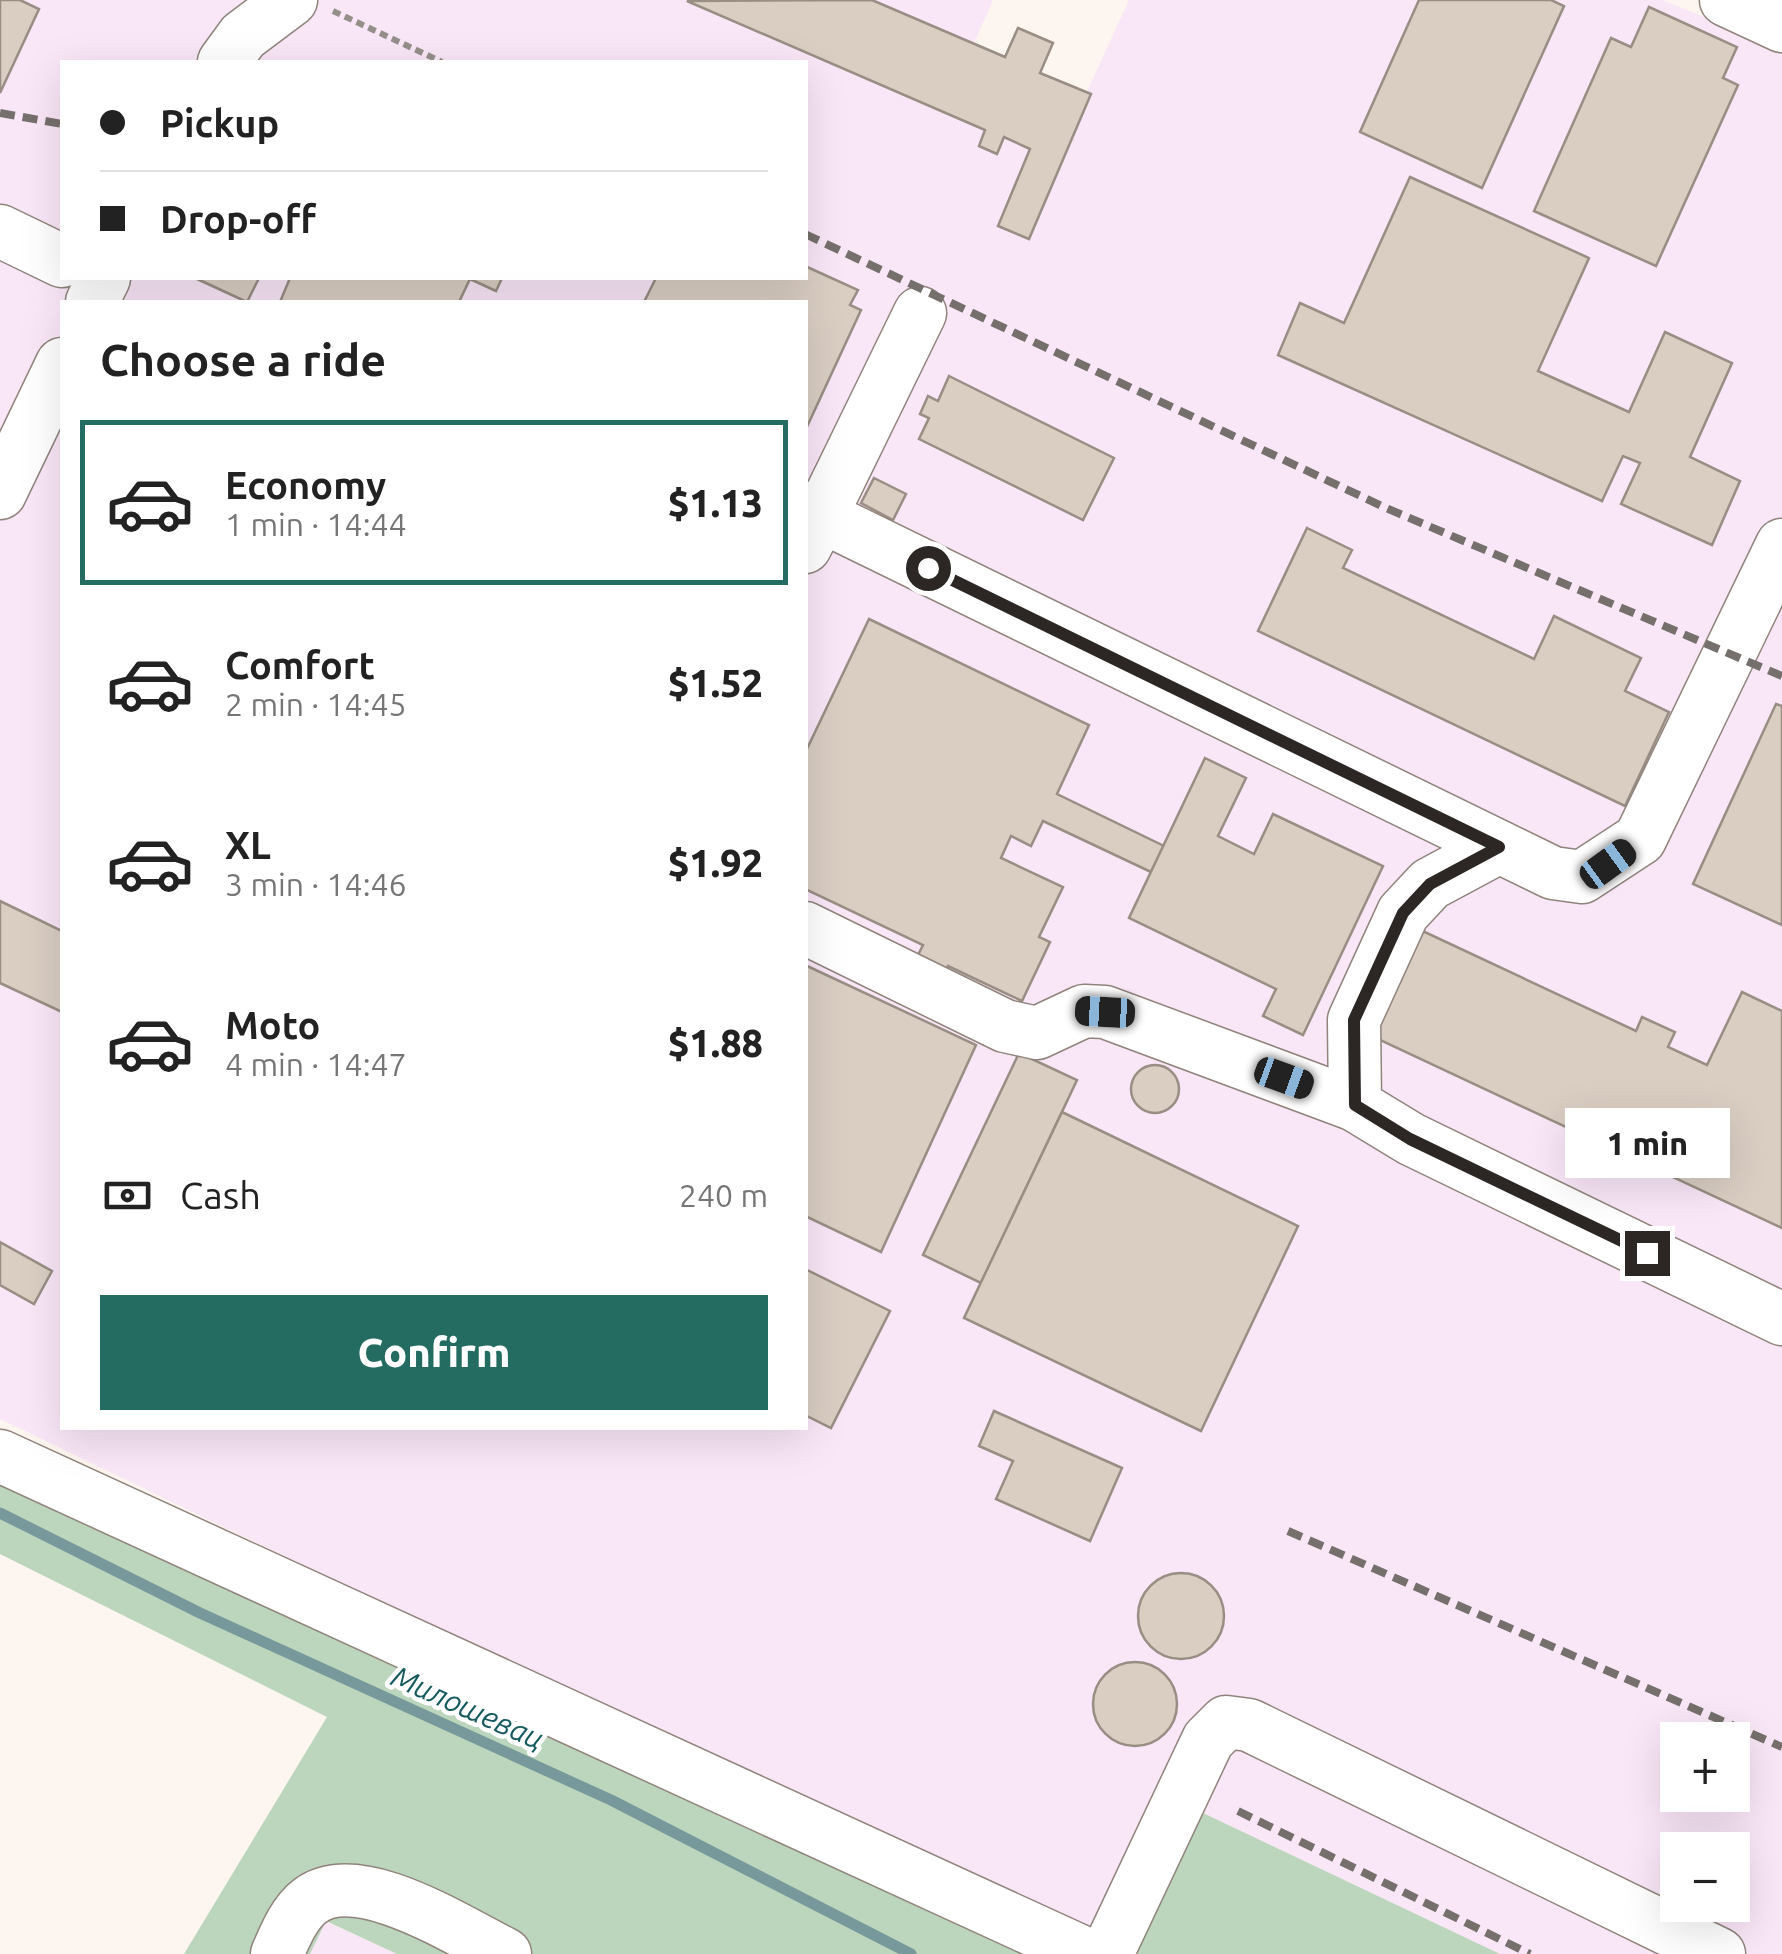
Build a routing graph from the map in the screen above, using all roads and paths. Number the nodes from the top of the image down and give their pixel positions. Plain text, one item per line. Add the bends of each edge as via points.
1 (1726, 0) edge
2 (308, 4) edge
3 (1782, 26) edge
4 (225, 60) edge
5 (437, 60) edge
6 (0, 231) edge
7 (60, 263) edge
8 (920, 313) dead end
9 (60, 368) edge
10 (0, 493) edge
11 (810, 523) edge
12 (1782, 545) edge
13 (1766, 619) edge
14 (1499, 847) junction
15 (808, 929) edge
16 (1355, 1105) junction
17 (1782, 1319) edge
18 (0, 1456) edge
19 (277, 1954) edge
20 (506, 1954) edge
21 (1086, 1954) edge
22 (1106, 1954) edge
23 (1719, 1954) edge

1 - 3 street
2 - 4 street via 243,36
2 - 5 path
6 - 7 street
8 - 11 street
9 - 10 street
11 - 14 street
12 - 13 street
13 - 14 street via 1640,839 1582,877 1552,872
14 - 16 street via 1430,884 1403,913 1354,1020
15 - 16 street via 1005,1026 1037,1033 1084,1011 1105,1012
16 - 17 street via 1410,1139
18 - 21 street
19 - 20 street via 306,1904 351,1888 417,1910
22 - 23 street via 1208,1740 1226,1722 1249,1726

